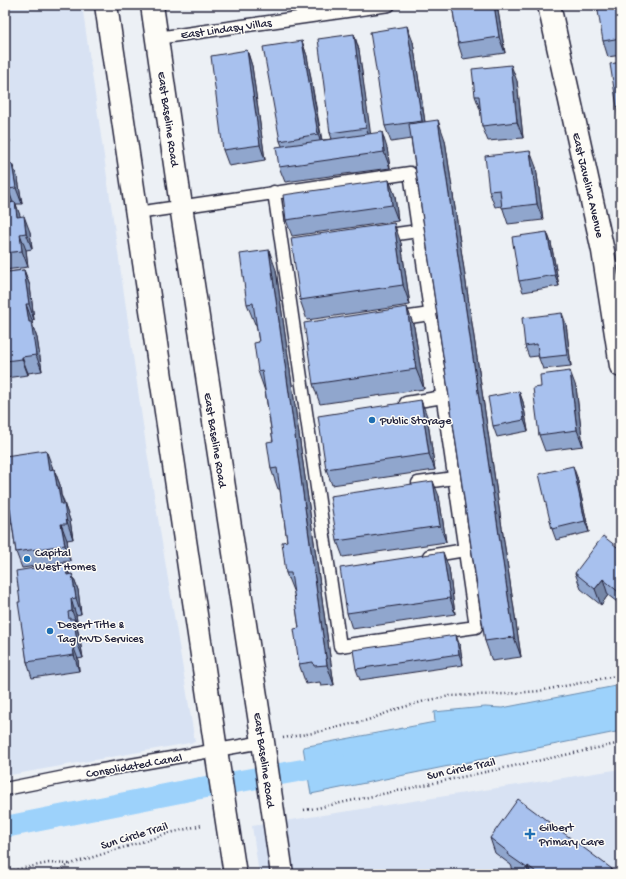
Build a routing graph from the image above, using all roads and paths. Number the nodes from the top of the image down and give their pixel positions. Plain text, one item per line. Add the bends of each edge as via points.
1 (106, 5) edge
2 (152, 5) edge
3 (389, 5) edge
4 (549, 5) edge
5 (157, 38) junction
6 (274, 192) junction
7 (181, 206) junction
8 (137, 213) junction
9 (418, 231) junction
10 (373, 237) edge
11 (297, 248) edge
12 (282, 250) junction
13 (430, 314) junction
14 (385, 321) edge
15 (621, 366) edge
16 (443, 397) junction
17 (397, 404) edge
18 (454, 478) junction
19 (409, 485) edge
20 (465, 550) junction
21 (420, 558) edge
22 (621, 675) edge
23 (263, 742) junction
24 (621, 743) edge
25 (216, 750) junction
26 (5, 789) edge
27 (304, 810) dead end
28 (202, 825) dead end
29 (71, 864) junction
30 (5, 872) edge
31 (52, 874) edge
32 (235, 874) edge
33 (282, 874) edge

1 - 8 main road
2 - 5 main road, East Baseline Road
3 - 5 lane, East Lindasy Villas
4 - 15 main road, East Javelina Avenue via 603,251
5 - 7 main road, East Baseline Road
6 - 7 lane
6 - 9 lane via 410,173
6 - 12 lane
7 - 8 lane
7 - 23 main road, East Baseline Road
8 - 25 main road
9 - 10 lane
9 - 13 lane
11 - 12 lane
12 - 20 lane via 299,334 334,572 340,646 476,626
13 - 14 lane
13 - 16 lane
16 - 17 lane
16 - 18 lane
18 - 19 lane
18 - 20 lane
20 - 21 lane
22 - 23 path via 539,691 450,696 425,700 361,722
23 - 25 lane, Consolidated Canal
23 - 33 main road, East Baseline Road
24 - 27 path, Sun Circle Trail
25 - 26 lane, Consolidated Canal
25 - 32 main road
28 - 29 path, Sun Circle Trail
29 - 30 path, Sun Circle Trail via 48,864
29 - 31 path, Sun Circle Trail

